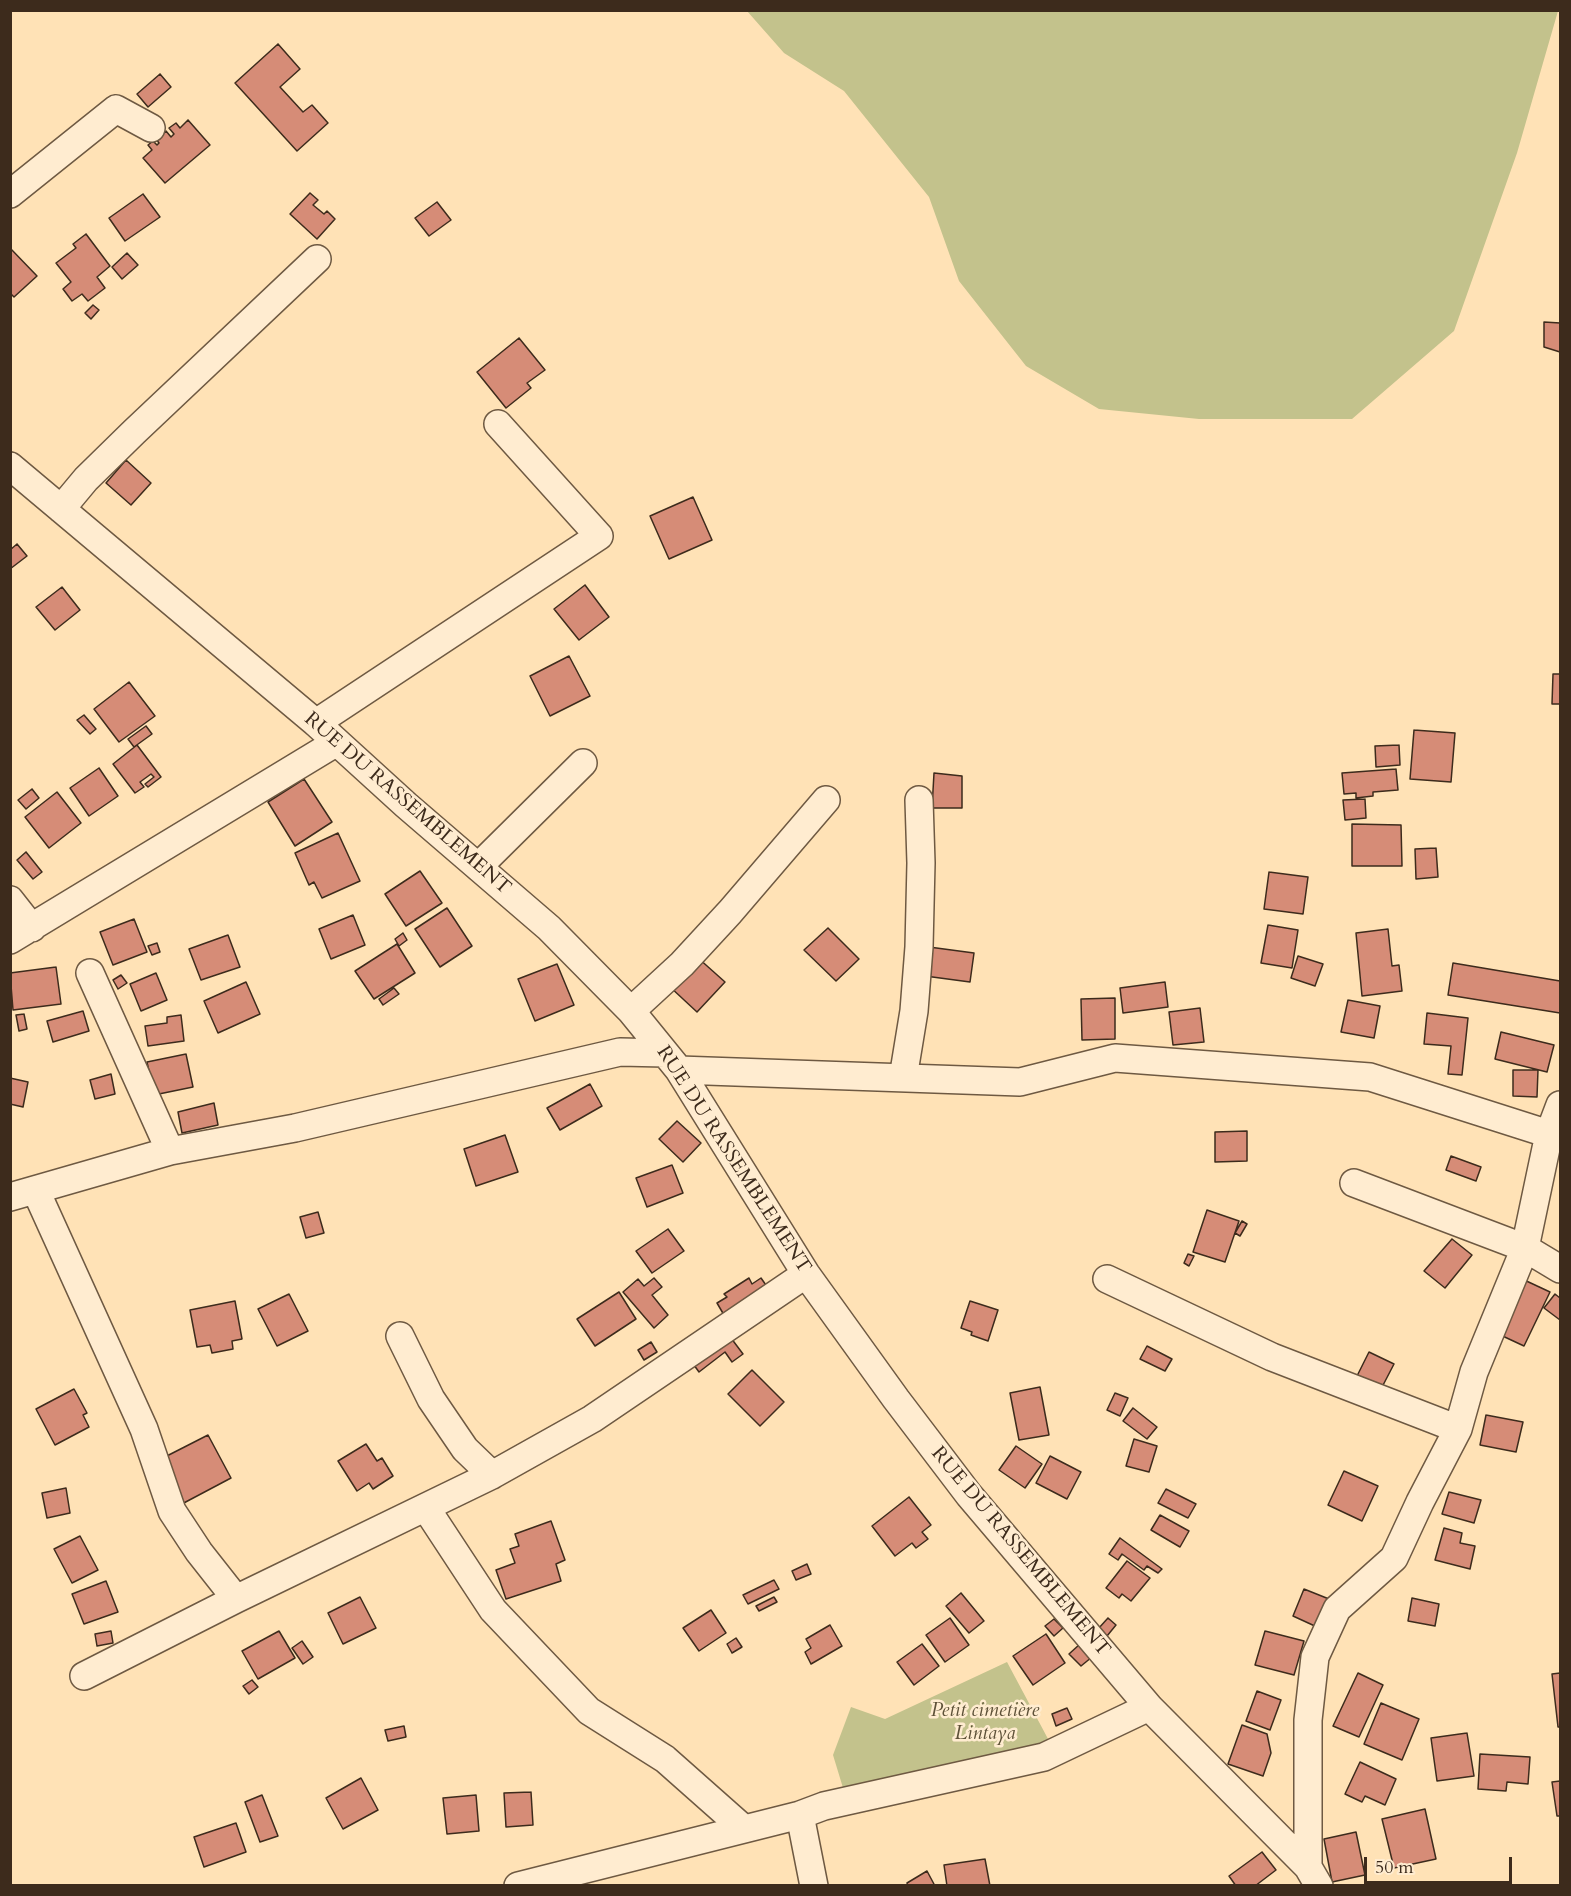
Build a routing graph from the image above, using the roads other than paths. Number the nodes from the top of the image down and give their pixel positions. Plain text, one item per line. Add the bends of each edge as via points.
1 (151, 128) dead end
2 (10, 194) edge
3 (317, 259) dead end
4 (498, 424) dead end
5 (10, 466) edge
6 (61, 509) junction
7 (316, 723) junction
8 (337, 742) junction
9 (583, 764) dead end
10 (826, 800) dead end
11 (919, 800) dead end
12 (478, 867) junction
13 (10, 900) edge
14 (21, 934) edge
15 (90, 973) dead end
16 (631, 1011) junction
17 (672, 1061) junction
18 (903, 1078) junction
19 (1560, 1105) edge
20 (1549, 1134) junction
21 (170, 1151) junction
22 (1354, 1184) dead end
23 (23, 1194) edge
24 (1525, 1248) junction
25 (1560, 1269) edge
26 (806, 1274) junction
27 (1107, 1279) dead end
28 (400, 1336) dead end
29 (1458, 1429) junction
30 (492, 1475) junction
31 (426, 1508) junction
32 (236, 1599) junction
33 (84, 1676) dead end
34 (1149, 1707) junction
35 (800, 1815) junction
36 (744, 1829) junction
37 (1314, 1876) edge
38 (569, 1879) edge
39 (518, 1886) edge
40 (814, 1886) edge

1 - 2 street via 116,109
3 - 6 street via 134,432
4 - 7 street via 599,536
5 - 6 street, RUE DU RASSEMBLEMENT
6 - 7 street, RUE DU RASSEMBLEMENT
7 - 8 street, RUE DU RASSEMBLEMENT
8 - 12 street, RUE DU RASSEMBLEMENT
8 - 14 street
9 - 12 street
10 - 16 street via 722,921
11 - 18 street via 919,947
12 - 16 street, RUE DU RASSEMBLEMENT via 549,928
13 - 14 street
15 - 21 street
16 - 17 street, RUE DU RASSEMBLEMENT
17 - 18 street
17 - 21 street via 620,1052 295,1128
17 - 26 street, RUE DU RASSEMBLEMENT
18 - 20 street via 1020,1082 1115,1058 1370,1077
19 - 20 street
20 - 24 street
21 - 23 street
22 - 24 street
23 - 32 street via 144,1429 172,1511
24 - 25 street
24 - 29 street via 1474,1372
26 - 30 street via 592,1419
26 - 34 street, RUE DU RASSEMBLEMENT via 969,1495
27 - 29 street via 1272,1357
28 - 30 street via 437,1408 465,1449
29 - 37 street via 1394,1558 1337,1609 1315,1657 1308,1720
30 - 31 street
31 - 32 street
31 - 36 street via 493,1610 589,1711 665,1759
32 - 33 street
34 - 35 street via 1044,1757 824,1806
34 - 37 street, RUE DU RASSEMBLEMENT
35 - 36 street
35 - 40 street
36 - 38 street
38 - 39 street

